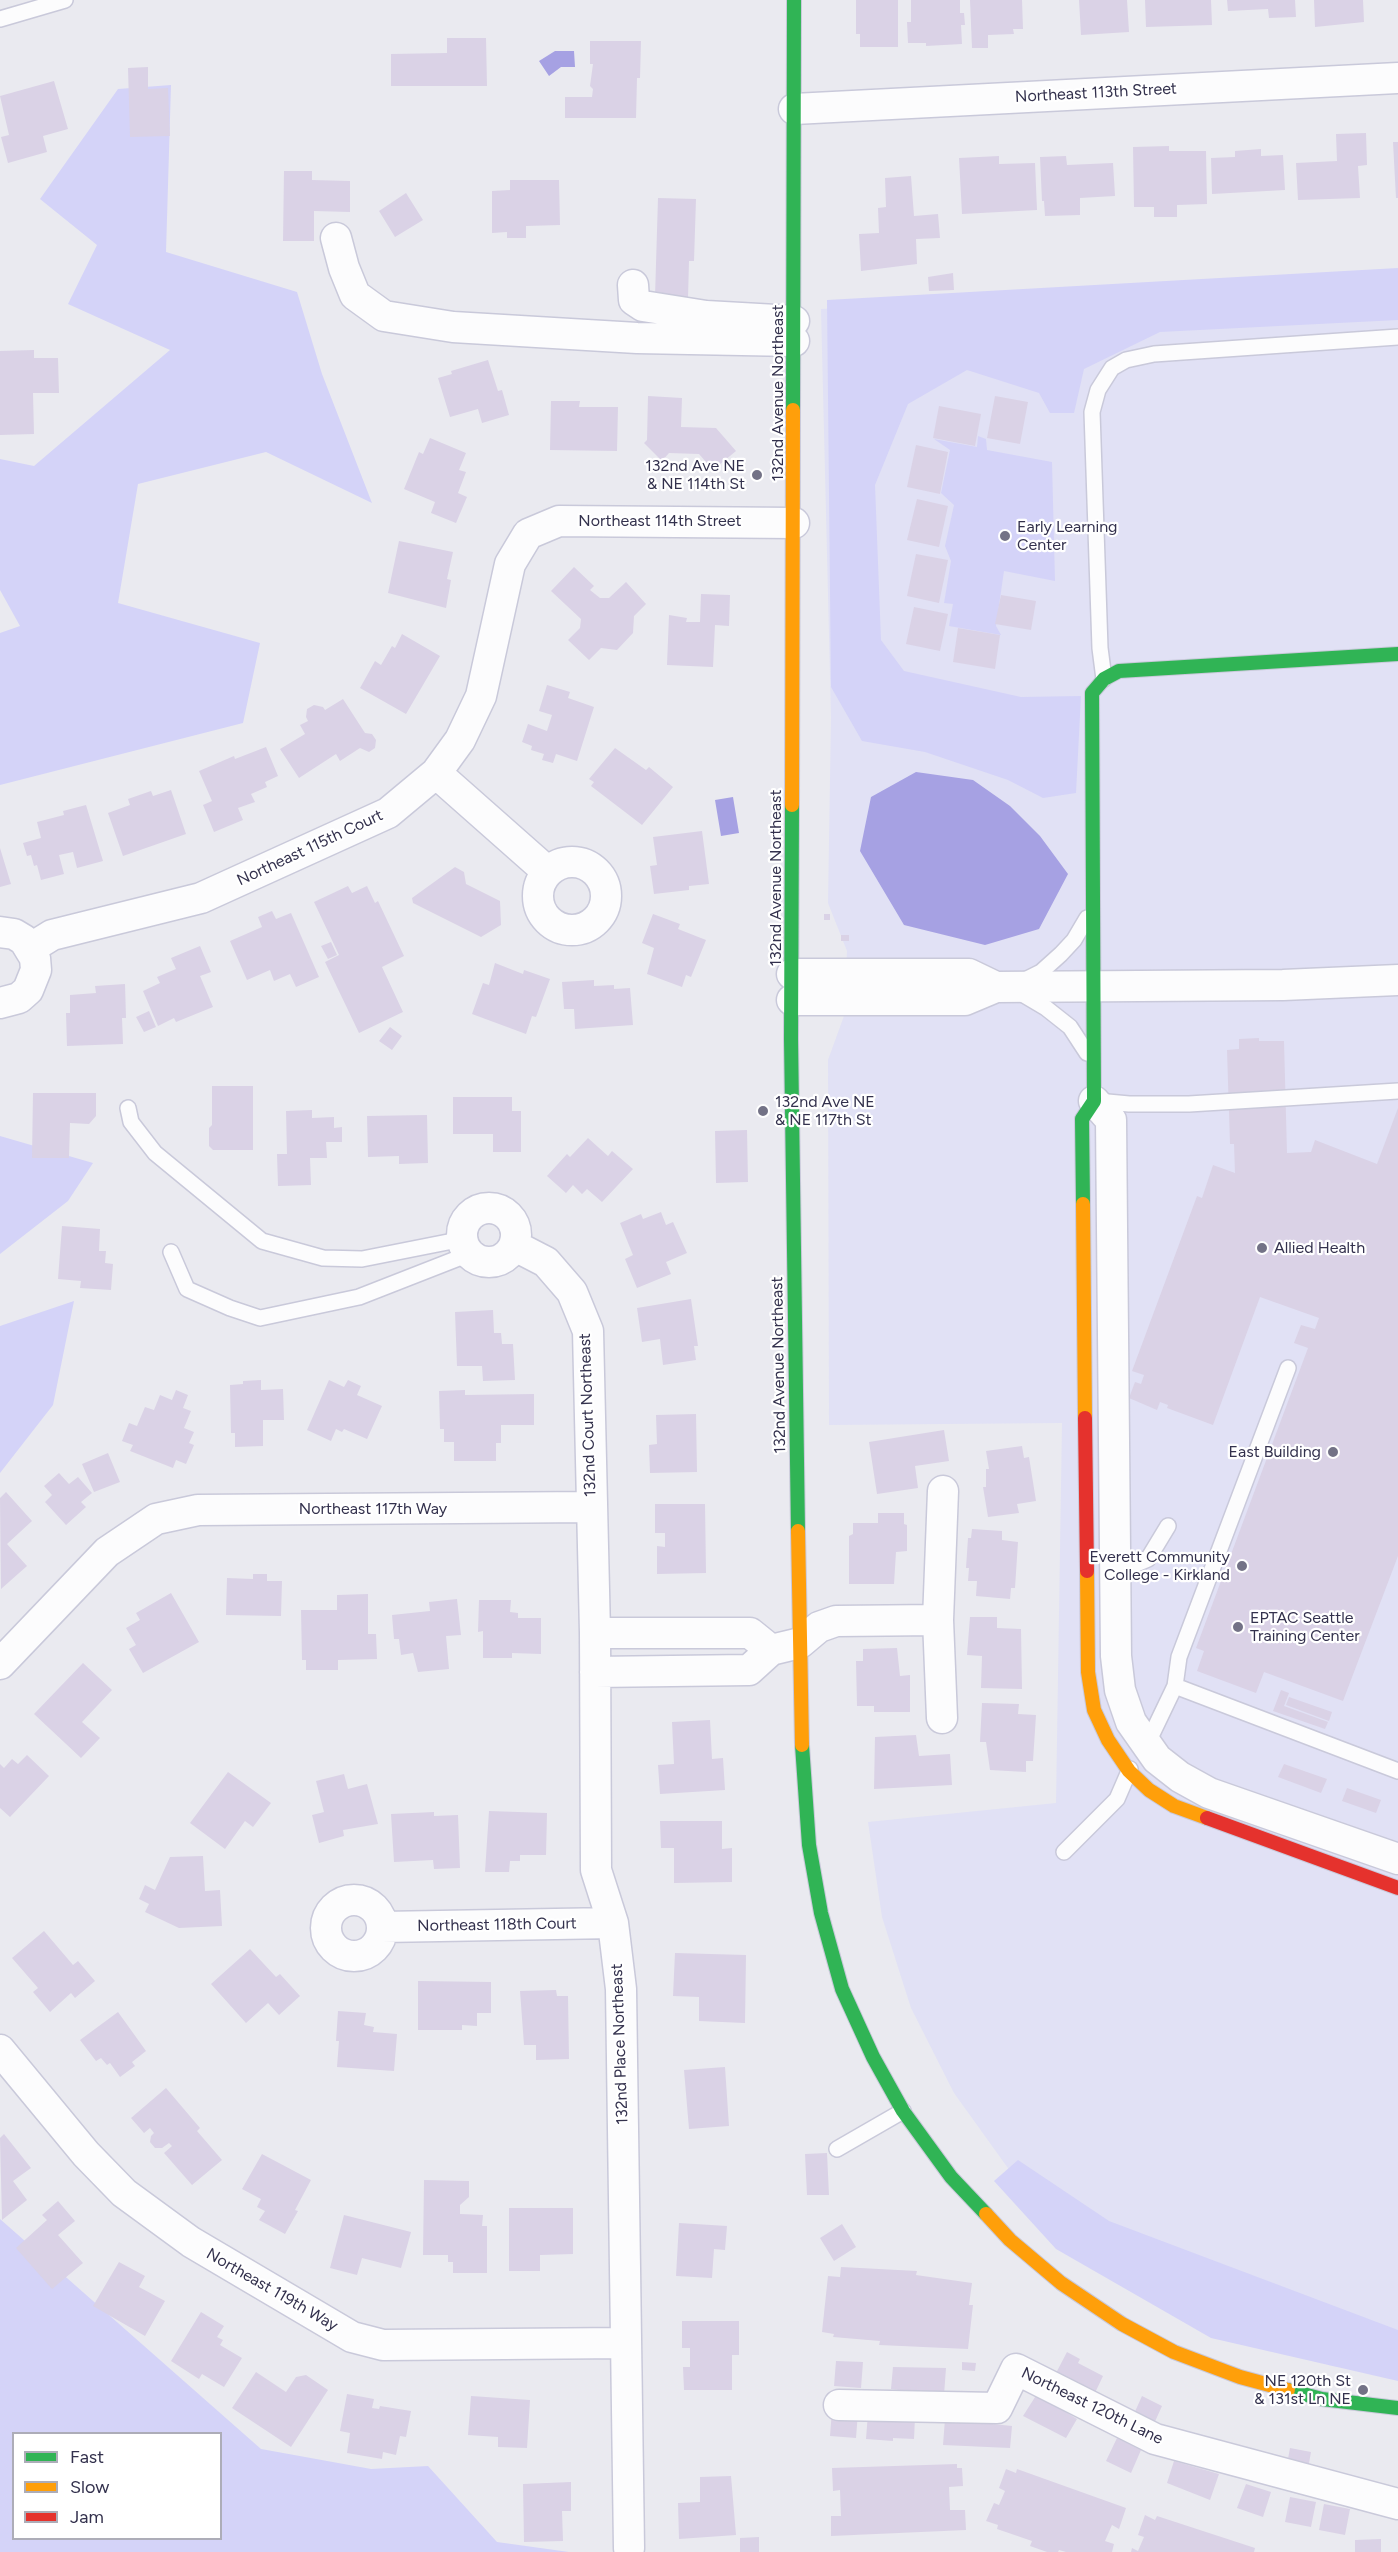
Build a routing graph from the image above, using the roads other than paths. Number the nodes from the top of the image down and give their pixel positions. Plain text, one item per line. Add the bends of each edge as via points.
1 (65, 0) edge
2 (794, 0) edge
3 (0, 19) edge
4 (1398, 78) edge
5 (794, 109) junction
6 (336, 238) dead end
7 (633, 285) dead end
8 (794, 331) junction
9 (1398, 337) edge
10 (794, 523) junction
11 (528, 534) joint
12 (1398, 654) edge
13 (1104, 679) junction
14 (436, 773) junction
15 (548, 872) dead end
16 (1092, 910) junction
17 (0, 932) edge
18 (31, 948) junction
19 (1398, 980) edge
20 (792, 987) junction
21 (1004, 987) junction
22 (1092, 988) junction
23 (0, 1003) edge
24 (1093, 1064) junction
25 (1398, 1091) edge
26 (1094, 1101) junction
27 (128, 1107) dead end
28 (514, 1246) junction
29 (466, 1247) junction
30 (171, 1252) dead end
31 (1099, 1365) junction
32 (1066, 1366) dead end
33 (1288, 1368) dead end
34 (943, 1491) dead end
35 (591, 1507) junction
36 (1168, 1526) dead end
37 (1101, 1569) junction
38 (938, 1620) junction
39 (595, 1633) junction
40 (800, 1643) junction
41 (771, 1650) junction
42 (0, 1664) edge
43 (595, 1672) junction
44 (1175, 1686) junction
45 (942, 1718) dead end
46 (1143, 1741) junction
47 (1130, 1771) junction
48 (1398, 1771) edge
49 (1064, 1852) dead end
50 (1398, 1859) edge
51 (1398, 1888) edge
52 (613, 1923) junction
53 (382, 1927) dead end
54 (0, 2050) edge
55 (903, 2111) junction
56 (837, 2149) dead end
57 (626, 2343) junction
58 (839, 2404) dead end
59 (1398, 2408) edge
60 (1398, 2504) edge
61 (628, 2548) dead end

1 - 3 lane
2 - 5 street, 132nd Avenue Northeast
4 - 5 street, Northeast 113th Street
5 - 8 street, 132nd Avenue Northeast
6 - 8 street via 355,295 384,316 475,328 705,341
7 - 8 street via 634,300 643,306
8 - 10 street, 132nd Avenue Northeast
9 - 13 lane via 1155,354 1126,360 1112,368 1098,390 1092,412
10 - 11 street, Northeast 114th Street via 559,521
10 - 20 street, 132nd Avenue Northeast
11 - 14 street, Northeast 115th Court via 510,564 481,696 460,740
12 - 13 street via 1139,669 1119,671
13 - 16 street via 1092,693
14 - 15 street
14 - 18 street, Northeast 115th Court via 388,813 201,898 52,935
16 - 21 lane via 1074,940 1041,972
16 - 22 street
17 - 18 street via 14,934
18 - 23 street via 36,970 33,981 19,998
19 - 22 street
20 - 21 street via 965,1000
20 - 40 street, 132nd Avenue Northeast
21 - 22 street
21 - 24 lane via 1046,1008 1070,1027
22 - 24 street
24 - 26 street
25 - 26 lane via 1189,1104
26 - 31 street via 1111,1120
27 - 29 lane via 131,1122 155,1153 262,1241 323,1258 362,1259
28 - 29 street via 508,1255 489,1263 478,1260
28 - 29 street via 517,1236 510,1216 490,1208 480,1210 464,1224
28 - 35 street, 132nd Court Northeast via 546,1262 566,1284 588,1331
29 - 30 lane via 359,1297 260,1318 187,1289
31 - 32 lane
31 - 37 street
33 - 44 lane via 1179,1657
34 - 38 street
35 - 39 street, 132nd Place Northeast
35 - 42 street, Northeast 117th Way via 198,1510 156,1519 107,1552
36 - 37 lane via 1148,1560 1129,1567
37 - 46 street via 1120,1690 1131,1722
37 - 47 street via 1088,1672 1094,1710 1108,1740
38 - 40 street via 836,1621 819,1627
38 - 45 street
39 - 41 street via 750,1634
39 - 43 street, 132nd Place Northeast
40 - 41 street
40 - 55 street, 132nd Avenue Northeast via 802,1772 821,1913 842,1989
41 - 43 street via 748,1670
43 - 52 street, 132nd Place Northeast via 596,1870
44 - 46 lane via 1152,1734
44 - 48 lane
46 - 47 lane
46 - 50 street via 1157,1760 1209,1793
47 - 49 lane via 1117,1799
47 - 51 street via 1149,1790 1174,1806
52 - 53 street, Northeast 118th Court
52 - 57 street, 132nd Place Northeast via 621,1989
54 - 57 street, Northeast 119th Way via 86,2154 124,2193 191,2242 352,2337 382,2345
55 - 56 lane
55 - 59 street, 132nd Avenue Northeast via 951,2178 1010,2240 1061,2283 1122,2324 1174,2352 1240,2377 1322,2399
57 - 61 street, 132nd Place Northeast
58 - 60 street, Northeast 120th Lane via 997,2408 1016,2369 1155,2439

